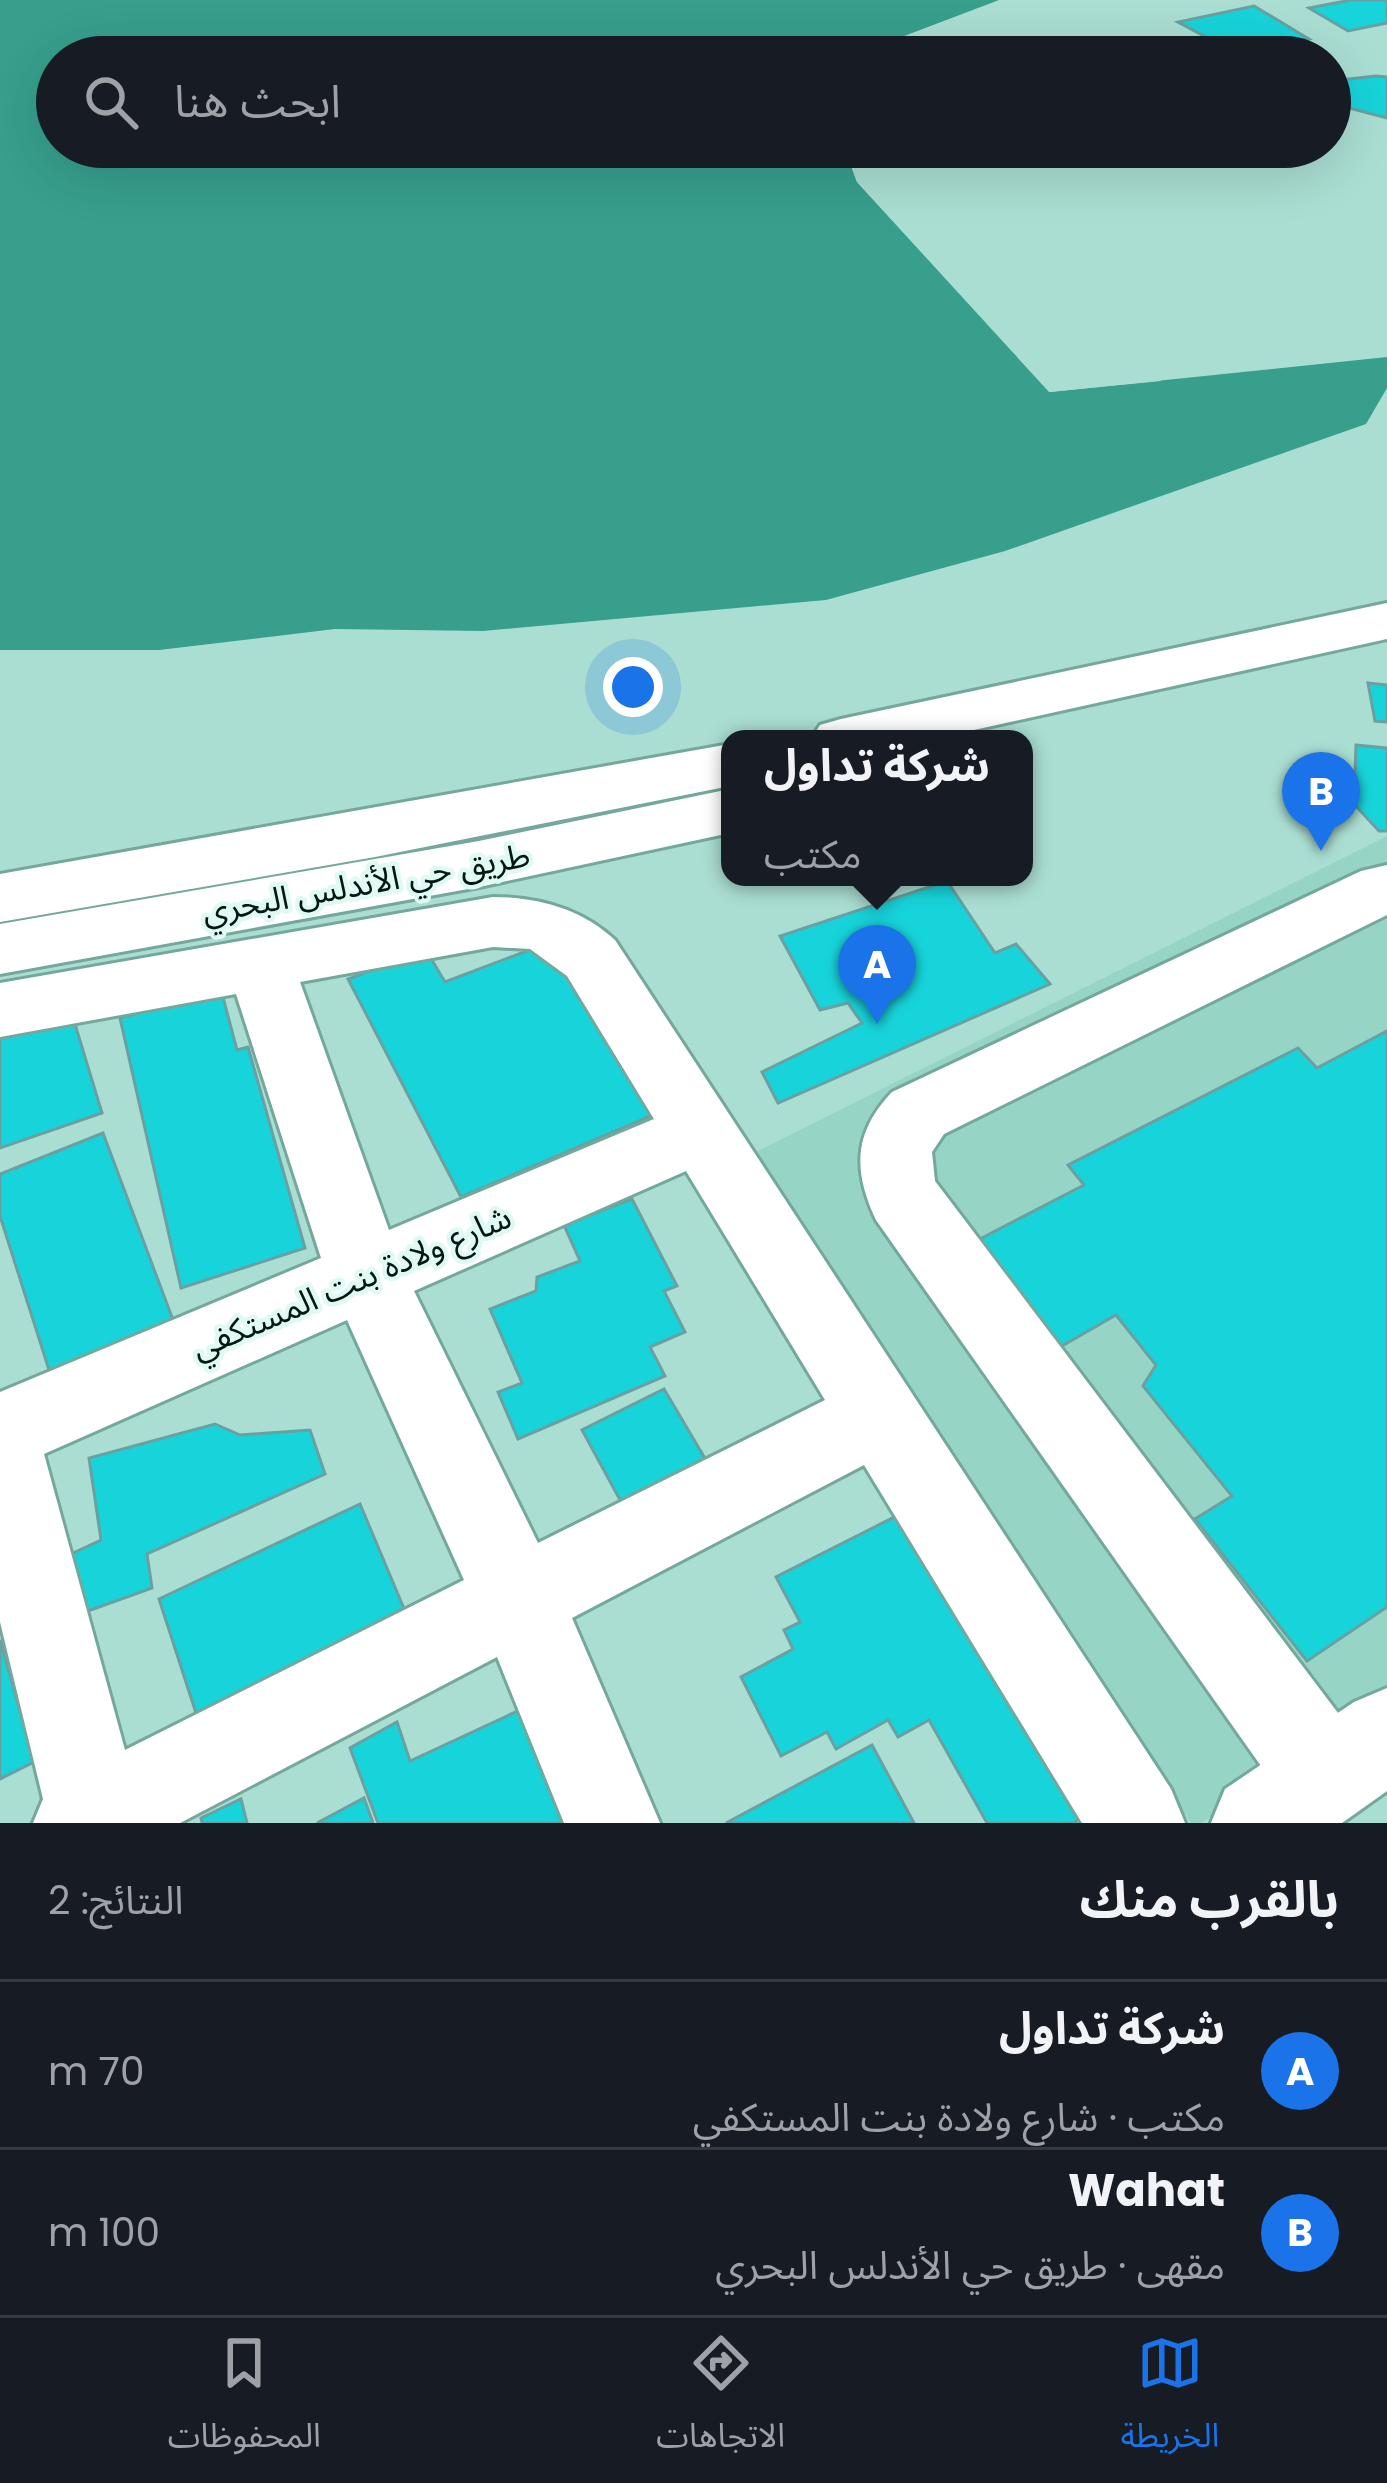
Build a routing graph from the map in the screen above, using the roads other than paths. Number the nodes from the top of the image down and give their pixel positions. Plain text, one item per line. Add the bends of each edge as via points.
1 (1387, 621) edge
2 (1387, 660) edge
3 (883, 730) edge
4 (1033, 741) edge
5 (721, 767) edge
6 (721, 813) edge
7 (1386, 889) edge
8 (0, 898) edge
9 (0, 949) edge
10 (260, 964) junction
11 (0, 1010) edge
12 (701, 1132) junction
13 (366, 1276) junction
14 (880, 1414) junction
15 (0, 1432) edge
16 (0, 1448) edge
17 (518, 1599) junction
18 (1324, 1778) edge
19 (91, 1820) edge
20 (612, 1823) edge
21 (1137, 1823) edge

1 - 3 street
2 - 4 street
5 - 8 street, طريق حي الأندلس البحري
6 - 9 street, طريق حي الأندلس البحري
7 - 18 street via 918,1113 895,1142 892,1161 903,1197
10 - 11 street
10 - 12 street via 493,922 549,928 591,958
10 - 13 street
12 - 13 street, شارع ولادة بنت المستكفي
12 - 14 street
13 - 15 street, شارع ولادة بنت المستكفي
13 - 17 street
14 - 17 street
14 - 21 street
16 - 19 street
17 - 19 street
17 - 20 street

